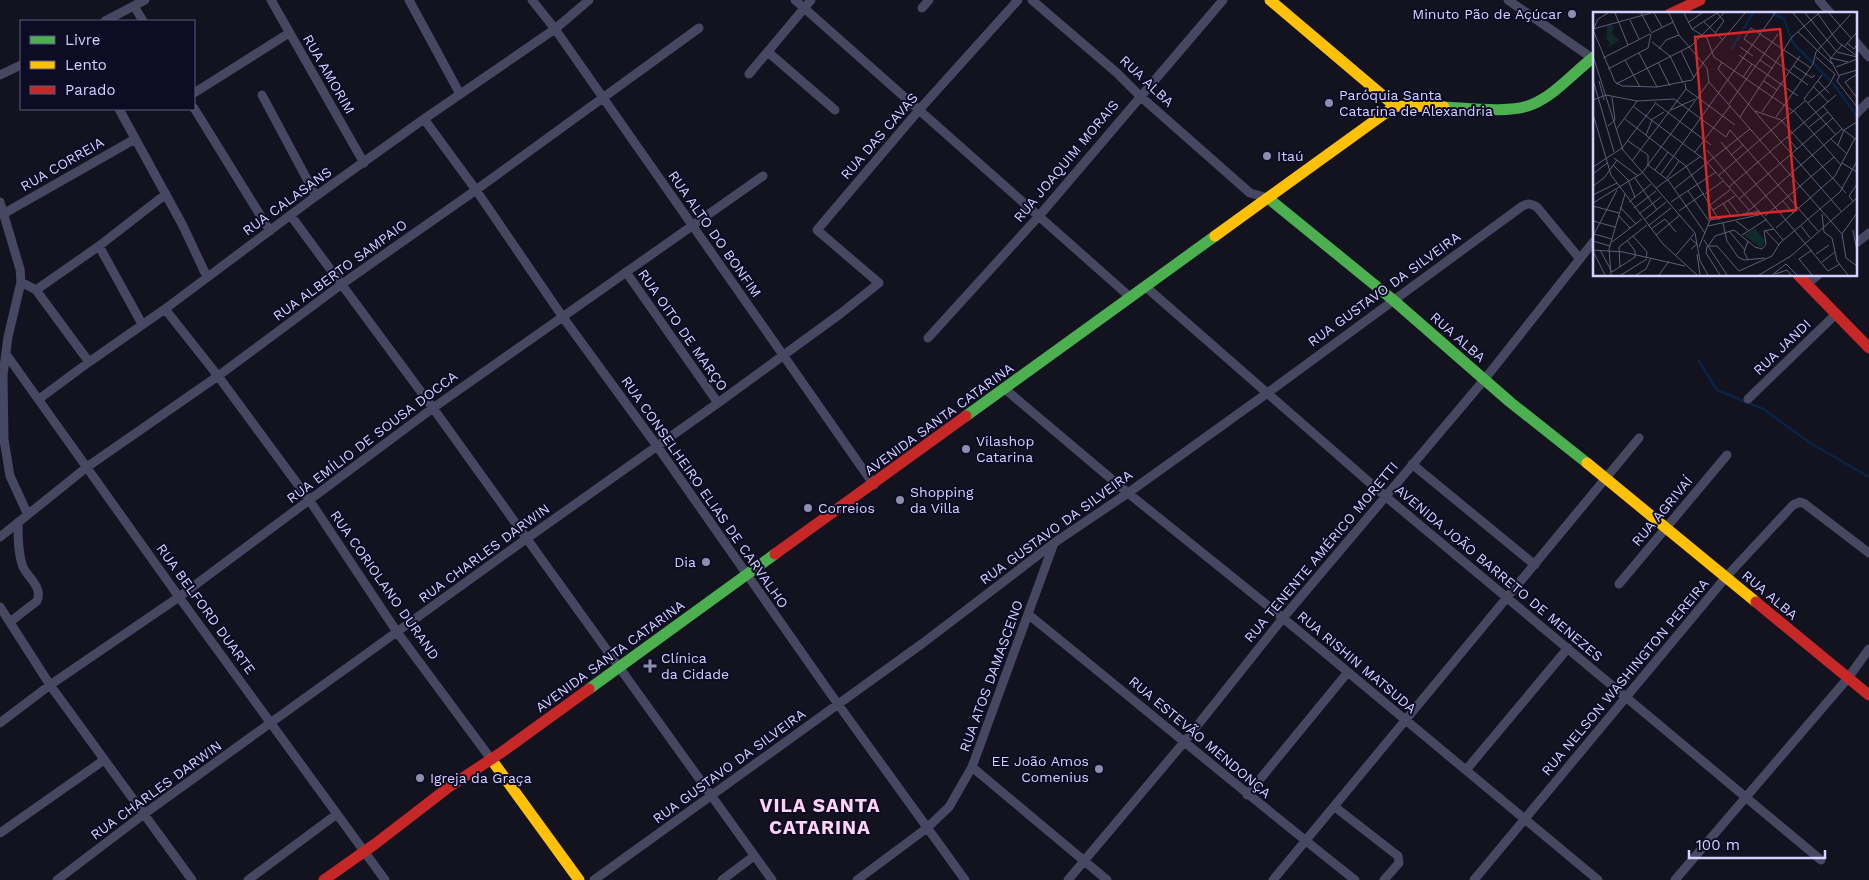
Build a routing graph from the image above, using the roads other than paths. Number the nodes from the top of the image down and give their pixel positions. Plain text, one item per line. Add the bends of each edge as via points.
1 (145, 0) edge
2 (271, 0) edge
3 (409, 0) edge
4 (532, 0) edge
5 (589, 0) edge
6 (795, 0) edge
7 (810, 0) edge
8 (929, 0) edge
9 (1018, 0) edge
10 (1032, 0) edge
11 (1223, 0) edge
12 (1270, 0) edge
13 (1508, 0) edge
14 (1700, 0) edge
15 (1819, 0) edge
16 (134, 6) junction
17 (804, 8) junction
18 (922, 8) dead end
19 (1674, 12) edge
20 (1829, 12) edge
21 (107, 20) edge
22 (142, 20) edge
23 (699, 28) dead end
24 (555, 29) junction
25 (289, 33) junction
26 (1856, 42) edge
27 (768, 52) junction
28 (1869, 57) edge
29 (1593, 58) edge
30 (20, 65) edge
31 (749, 74) dead end
32 (0, 75) edge
33 (195, 92) edge
34 (460, 94) junction
35 (262, 95) dead end
36 (1140, 96) junction
37 (602, 98) junction
38 (1869, 101) edge
39 (1395, 106) junction
40 (120, 110) edge
41 (195, 110) edge
42 (835, 110) dead end
43 (919, 110) junction
44 (1856, 114) edge
45 (424, 119) junction
46 (135, 139) junction
47 (364, 162) junction
48 (763, 176) dead end
49 (476, 190) junction
50 (166, 194) junction
51 (316, 196) junction
52 (1268, 198) junction
53 (0, 202) edge
54 (3, 214) junction
55 (291, 216) junction
56 (1039, 216) junction
57 (692, 226) junction
58 (270, 231) junction
59 (1869, 233) edge
60 (1593, 242) edge
61 (1856, 243) edge
62 (99, 246) junction
63 (1580, 260) junction
64 (626, 272) junction
65 (1799, 276) edge
66 (1817, 276) edge
67 (207, 277) junction
68 (21, 282) junction
69 (878, 283) joint
70 (342, 284) junction
71 (1807, 284) junction
72 (1146, 287) junction
73 (36, 290) junction
74 (1130, 298) junction
75 (1392, 299) junction
76 (164, 309) junction
77 (1836, 314) junction
78 (562, 316) junction
79 (142, 324) junction
80 (928, 338) dead end
81 (1869, 348) edge
82 (6, 354) junction
83 (783, 354) junction
84 (89, 362) junction
85 (218, 376) junction
86 (1484, 380) junction
87 (1005, 389) junction
88 (1266, 394) junction
89 (39, 399) junction
90 (1748, 399) dead end
91 (718, 403) junction
92 (433, 408) junction
93 (1639, 438) dead end
94 (658, 446) junction
95 (1727, 455) dead end
96 (1412, 464) junction
97 (87, 467) junction
98 (1606, 478) junction
99 (874, 484) junction
100 (1128, 493) junction
101 (1385, 496) junction
102 (310, 501) junction
103 (28, 515) junction
104 (18, 524) junction
105 (1666, 528) junction
106 (0, 537) edge
107 (526, 539) junction
108 (1054, 542) junction
109 (1869, 553) edge
110 (1535, 565) junction
111 (746, 576) junction
112 (1726, 578) junction
113 (1619, 584) dead end
114 (179, 597) junction
115 (1508, 598) junction
116 (0, 607) edge
117 (1029, 615) junction
118 (1283, 618) junction
119 (10, 622) junction
120 (397, 632) junction
121 (1568, 648) junction
122 (1869, 649) edge
123 (619, 668) junction
124 (1348, 672) junction
125 (1848, 678) junction
126 (50, 685) junction
127 (1869, 695) edge
128 (1626, 698) junction
129 (837, 704) junction
130 (1406, 721) junction
131 (0, 723) edge
132 (272, 724) junction
133 (1185, 741) junction
134 (492, 759) junction
135 (104, 760) junction
136 (972, 767) junction
137 (1466, 770) junction
138 (712, 795) junction
139 (1247, 795) junction
140 (1746, 799) junction
141 (1335, 807) junction
142 (144, 814) junction
143 (337, 814) junction
144 (1525, 820) junction
145 (927, 828) junction
146 (0, 833) edge
147 (1305, 841) junction
148 (364, 852) junction
149 (754, 856) junction
150 (1085, 860) junction
151 (1821, 860) dead end
152 (57, 880) edge
153 (192, 880) edge
154 (248, 880) edge
155 (324, 880) edge
156 (385, 880) edge
157 (579, 880) edge
158 (594, 880) edge
159 (722, 880) edge
160 (772, 880) edge
161 (857, 880) edge
162 (965, 880) edge
163 (1068, 880) edge
164 (1106, 880) edge
165 (1273, 880) edge
166 (1355, 880) edge
167 (1384, 880) edge
168 (1474, 880) edge
169 (1598, 880) edge
170 (1675, 880) edge

1 - 16 street
2 - 25 street, RUA AMORIM
3 - 34 street
4 - 24 street, RUA ALTO DO BONFIM
5 - 24 street, RUA CALASANS
6 - 17 street
7 - 17 street
8 - 18 street
9 - 43 street, RUA DAS CAVAS
10 - 36 street, RUA ALBA
11 - 36 street, RUA JOAQUIM MORAIS
12 - 39 street
13 - 29 street
14 - 19 street
15 - 20 street
16 - 21 street
16 - 22 street
17 - 27 street
17 - 43 street
23 - 37 street, RUA ALBERTO SAMPAIO
24 - 34 street, RUA CALASANS
24 - 37 street, RUA ALTO DO BONFIM
25 - 33 street
25 - 47 street, RUA AMORIM
26 - 28 street
27 - 31 street
27 - 42 street
29 - 39 street via 1548,94 1524,107
30 - 32 street
34 - 45 street, RUA CALASANS
35 - 51 street
36 - 52 street, RUA ALBA via 1250,193
36 - 56 street, RUA JOAQUIM MORAIS
37 - 49 street, RUA ALBERTO SAMPAIO
37 - 57 street, RUA ALTO DO BONFIM
38 - 44 street
39 - 52 street, AVENIDA SANTA CATARINA
40 - 46 street
41 - 58 street
43 - 56 street
43 - 69 street, RUA DAS CAVAS via 817,230
45 - 47 street, RUA CALASANS
45 - 49 street, RUA CONSELHEIRO ELIAS DE CARVALHO
46 - 50 street
46 - 54 street, RUA CORREIA
47 - 51 street, RUA CALASANS
48 - 57 street, RUA EMÍLIO DE SOUSA DOCCA
49 - 70 street, RUA ALBERTO SAMPAIO
49 - 78 street, RUA CONSELHEIRO ELIAS DE CARVALHO
50 - 62 street
50 - 67 street
51 - 55 street, RUA CALASANS
52 - 72 street, AVENIDA SANTA CATARINA
52 - 75 street, RUA ALBA
53 - 54 street
54 - 68 street
55 - 58 street, RUA CALASANS
55 - 70 street
56 - 74 street
56 - 80 street, RUA JOAQUIM MORAIS
57 - 64 street, RUA EMÍLIO DE SOUSA DOCCA
57 - 83 street, RUA ALTO DO BONFIM
58 - 67 street, RUA CALASANS
59 - 61 street
60 - 63 street, RUA TENENTE AMÉRICO MORETTI
62 - 73 street
62 - 79 street
63 - 75 street, RUA GUSTAVO DA SILVEIRA via 1537,207 1526,204
63 - 86 street, RUA TENENTE AMÉRICO MORETTI
64 - 78 street, RUA EMÍLIO DE SOUSA DOCCA
64 - 91 street, RUA OITO DE MARÇO
65 - 71 street
66 - 71 street
67 - 76 street, RUA CALASANS
68 - 73 street
68 - 82 street
69 - 83 street, RUA CHARLES DARWIN
70 - 85 street, RUA ALBERTO SAMPAIO
70 - 92 street
71 - 77 street
72 - 74 street, AVENIDA SANTA CATARINA
72 - 88 street, AVENIDA JOÃO BARRETO DE MENEZES
73 - 84 street
74 - 87 street, AVENIDA SANTA CATARINA
75 - 86 street, RUA ALBA
75 - 88 street, RUA GUSTAVO DA SILVEIRA
76 - 79 street, RUA CALASANS
76 - 85 street, RUA CORIOLANO DURAND
77 - 81 street
77 - 90 street, RUA JANDI
78 - 92 street, RUA EMÍLIO DE SOUSA DOCCA
78 - 94 street, RUA CONSELHEIRO ELIAS DE CARVALHO
79 - 84 street, RUA CALASANS
82 - 89 street, RUA BELFORD DUARTE
82 - 103 street via 3,383 5,453 10,476
83 - 91 street, RUA CHARLES DARWIN
83 - 99 street, RUA ALTO DO BONFIM
84 - 89 street, RUA CALASANS
85 - 97 street, RUA ALBERTO SAMPAIO
85 - 102 street, RUA CORIOLANO DURAND
86 - 96 street, RUA TENENTE AMÉRICO MORETTI
86 - 98 street, RUA ALBA
87 - 99 street, AVENIDA SANTA CATARINA
87 - 100 street, RUA RISHIN MATSUDA
88 - 100 street, RUA GUSTAVO DA SILVEIRA
88 - 101 street, AVENIDA JOÃO BARRETO DE MENEZES
89 - 97 street, RUA BELFORD DUARTE
91 - 94 street, RUA CHARLES DARWIN
92 - 102 street, RUA EMÍLIO DE SOUSA DOCCA
92 - 107 street
93 - 98 street
94 - 107 street, RUA CHARLES DARWIN
94 - 111 street, RUA CONSELHEIRO ELIAS DE CARVALHO
95 - 105 street, RUA AGRIVAÍ
96 - 101 street, RUA TENENTE AMÉRICO MORETTI
96 - 110 street
97 - 103 street, RUA ALBERTO SAMPAIO
97 - 114 street, RUA BELFORD DUARTE
98 - 105 street, RUA ALBA
98 - 110 street
99 - 111 street, AVENIDA SANTA CATARINA
100 - 108 street, RUA GUSTAVO DA SILVEIRA
100 - 118 street, RUA RISHIN MATSUDA
101 - 115 street, AVENIDA JOÃO BARRETO DE MENEZES
101 - 118 street, RUA TENENTE AMÉRICO MORETTI
102 - 114 street, RUA EMÍLIO DE SOUSA DOCCA
102 - 120 street, RUA CORIOLANO DURAND
103 - 104 street, RUA ALBERTO SAMPAIO
104 - 106 street, RUA ALBERTO SAMPAIO
104 - 119 street via 22,565 36,585 39,597
105 - 112 street, RUA ALBA
105 - 113 street, RUA AGRIVAÍ
107 - 120 street, RUA CHARLES DARWIN
107 - 123 street
108 - 117 street, RUA ATOS DAMASCENO
108 - 129 street, RUA GUSTAVO DA SILVEIRA via 923,643
109 - 112 street, RUA NELSON WASHINGTON PEREIRA via 1800,502 1792,504
110 - 115 street
111 - 123 street, AVENIDA SANTA CATARINA
111 - 129 street, RUA CONSELHEIRO ELIAS DE CARVALHO
112 - 125 street, RUA ALBA
112 - 128 street, RUA NELSON WASHINGTON PEREIRA
114 - 126 street, RUA EMÍLIO DE SOUSA DOCCA
114 - 132 street, RUA BELFORD DUARTE
115 - 121 street, AVENIDA JOÃO BARRETO DE MENEZES
115 - 130 street
116 - 119 street
117 - 133 street, RUA ESTEVÃO MENDONÇA
117 - 136 street, RUA ATOS DAMASCENO
118 - 124 street, RUA RISHIN MATSUDA
118 - 133 street, RUA TENENTE AMÉRICO MORETTI
119 - 126 street
120 - 132 street, RUA CHARLES DARWIN
120 - 134 street, RUA CORIOLANO DURAND
121 - 128 street, AVENIDA JOÃO BARRETO DE MENEZES
121 - 137 street
122 - 125 street
123 - 134 street, AVENIDA SANTA CATARINA
123 - 138 street
124 - 130 street, RUA RISHIN MATSUDA
124 - 139 street
125 - 127 street, RUA ALBA
125 - 140 street
126 - 131 street, RUA EMÍLIO DE SOUSA DOCCA
126 - 135 street
128 - 140 street, AVENIDA JOÃO BARRETO DE MENEZES
128 - 144 street, RUA NELSON WASHINGTON PEREIRA
129 - 138 street, RUA GUSTAVO DA SILVEIRA
129 - 145 street, RUA CONSELHEIRO ELIAS DE CARVALHO
130 - 137 street, RUA RISHIN MATSUDA
130 - 141 street
132 - 142 street, RUA CHARLES DARWIN
132 - 143 street, RUA BELFORD DUARTE
133 - 139 street, RUA ESTEVÃO MENDONÇA
133 - 150 street, RUA TENENTE AMÉRICO MORETTI
134 - 148 street, AVENIDA SANTA CATARINA via 449,787
134 - 157 street, RUA CORIOLANO DURAND
135 - 142 street
135 - 146 street
136 - 145 street via 949,807
136 - 150 street, RUA ATOS DAMASCENO
137 - 144 street, RUA RISHIN MATSUDA
138 - 149 street
138 - 158 street, RUA GUSTAVO DA SILVEIRA
139 - 147 street, RUA ESTEVÃO MENDONÇA
140 - 151 street, AVENIDA JOÃO BARRETO DE MENEZES
140 - 170 street
141 - 147 street
141 - 167 street via 1398,856 1399,863
142 - 152 street, RUA CHARLES DARWIN
142 - 153 street
143 - 148 street, RUA BELFORD DUARTE
143 - 154 street
144 - 168 street, RUA NELSON WASHINGTON PEREIRA
144 - 169 street, RUA RISHIN MATSUDA
145 - 161 street
145 - 162 street, RUA CONSELHEIRO ELIAS DE CARVALHO
147 - 165 street
147 - 166 street, RUA ESTEVÃO MENDONÇA
148 - 155 street, AVENIDA SANTA CATARINA
148 - 156 street, RUA BELFORD DUARTE
149 - 159 street
149 - 160 street
150 - 163 street, RUA TENENTE AMÉRICO MORETTI
150 - 164 street, RUA ATOS DAMASCENO

